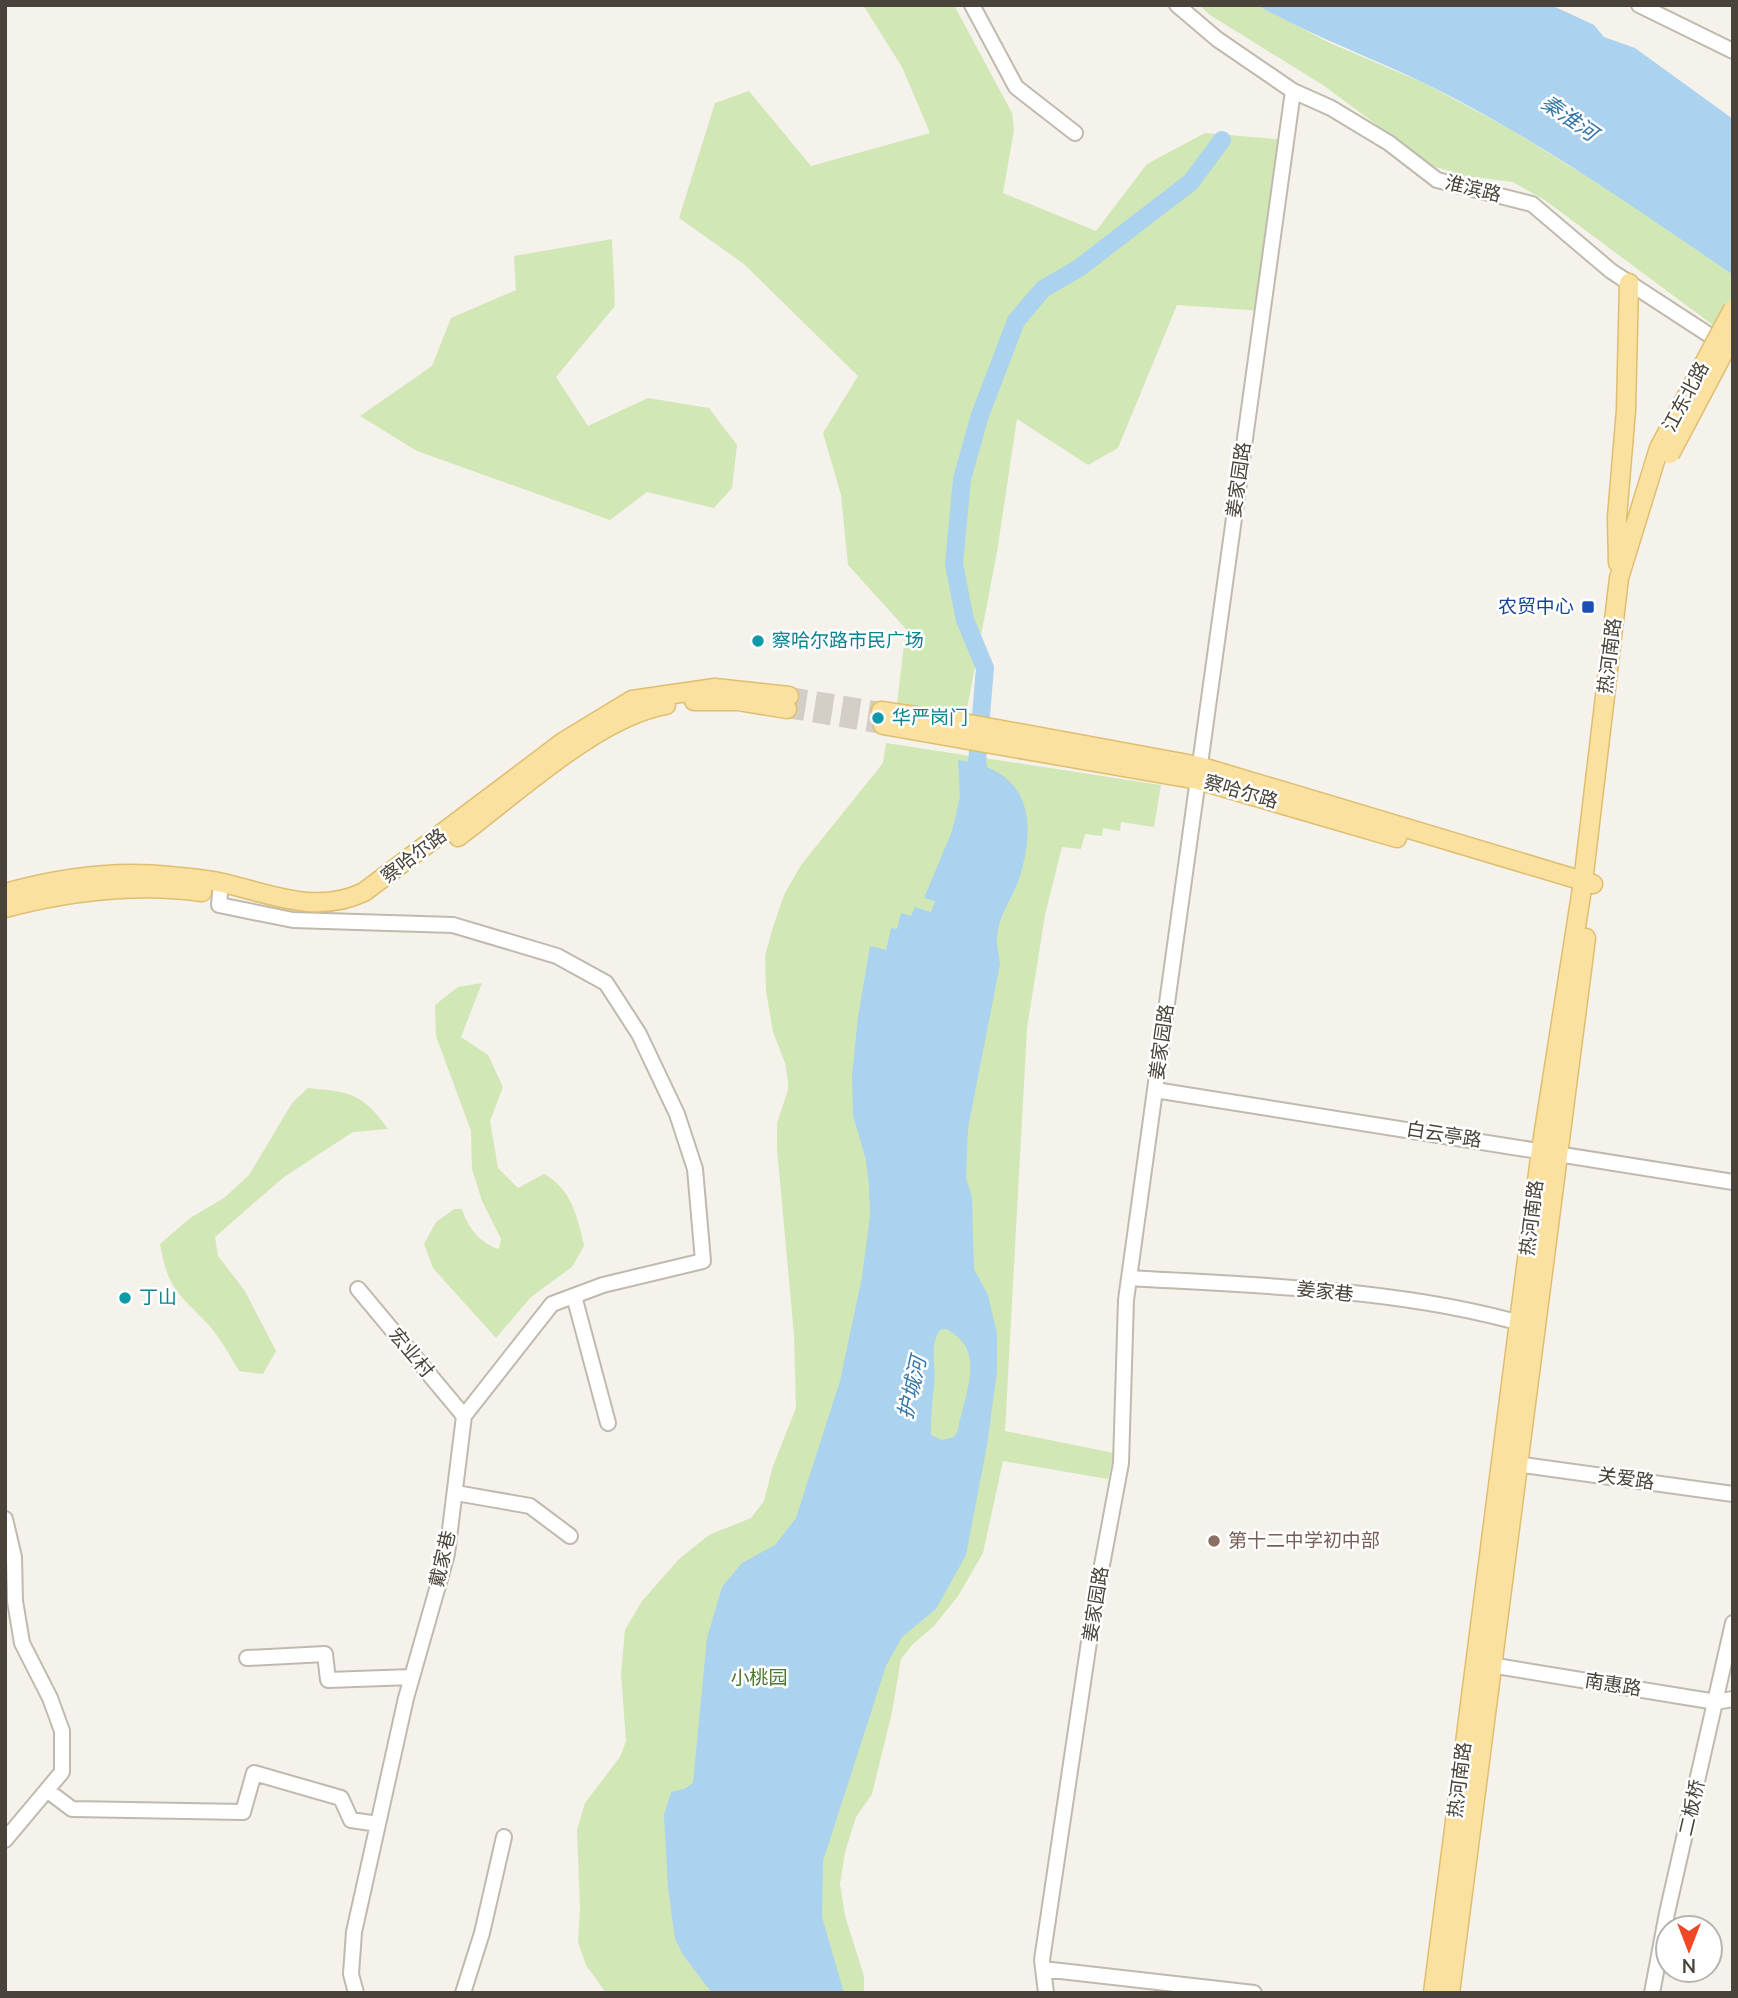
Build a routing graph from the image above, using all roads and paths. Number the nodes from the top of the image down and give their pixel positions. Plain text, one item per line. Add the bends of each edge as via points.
1 (972, 5) edge
2 (1177, 5) edge
3 (1639, 5) edge
4 (1733, 51) edge
5 (1293, 91) junction
6 (1075, 133) dead end
7 (1629, 283) junction
8 (1733, 309) edge
9 (1733, 335) edge
10 (1733, 351) edge
11 (1665, 451) junction
12 (1619, 578) junction
13 (788, 702) tunnel mouth
14 (882, 718) tunnel mouth
15 (1198, 773) junction
16 (220, 888) junction
17 (1588, 888) junction
18 (5, 892) edge
19 (5, 908) edge
20 (1155, 1090) junction
21 (1550, 1152) junction
22 (1733, 1182) edge
23 (1129, 1278) junction
24 (358, 1289) dead end
25 (574, 1296) junction
26 (1528, 1325) junction
27 (464, 1416) junction
28 (608, 1423) dead end
29 (1510, 1463) junction
30 (456, 1493) junction
31 (1733, 1494) edge
32 (5, 1519) edge
33 (570, 1536) dead end
34 (1733, 1623) edge
35 (247, 1658) dead end
36 (1484, 1664) junction
37 (412, 1677) junction
38 (1733, 1699) edge
39 (1716, 1702) junction
40 (48, 1791) junction
41 (378, 1824) junction
42 (504, 1837) dead end
43 (5, 1840) edge
44 (1043, 1969) junction
45 (356, 1993) edge
46 (463, 1993) edge
47 (1045, 1993) edge
48 (1254, 1993) edge
49 (1433, 1993) edge
50 (1450, 1993) edge
51 (1652, 1993) edge

1 - 6 street via 1016,87
2 - 5 street, 淮滨路
3 - 4 street
5 - 7 street, 淮滨路 via 1389,143 1437,180 1532,204
5 - 15 street, 姜家园路
7 - 10 street, 淮滨路
7 - 12 main road via 1626,410 1617,517
8 - 11 main road, 江东北路, bridge
9 - 11 main road, 江东北路, bridge
11 - 12 main road, 热河南路
11 - 17 main road, 热河南路 via 1626,580
12 - 17 main road, 热河南路
13 - 16 main road, 察哈尔路 via 687,701 638,712 597,734 402,880 356,906 298,912
14 - 15 main road, 察哈尔路
15 - 17 main road, 察哈尔路
15 - 20 street, 姜家园路
16 - 18 main road, 察哈尔路 via 168,875 111,874
16 - 19 main road, 察哈尔路 via 111,888
16 - 25 street via 219,905 293,920 453,925 557,956 607,983 639,1034 680,1125 695,1169 703,1261
17 - 21 main road, 热河南路
20 - 21 street, 白云亭路
20 - 23 street, 姜家园路
21 - 22 street, 白云亭路
21 - 26 main road, 热河南路
23 - 26 street, 姜家巷 via 1409,1300
23 - 44 street, 姜家园路 via 1121,1463 1094,1608
24 - 27 street, 宏业村
25 - 27 street via 552,1304
25 - 28 street
26 - 29 main road, 热河南路
27 - 30 street, 戴家巷
29 - 31 street, 关爱路
29 - 36 main road, 热河南路
30 - 33 street via 530,1506
30 - 37 street, 戴家巷 via 447,1554
32 - 40 street via 14,1557 22,1643 62,1731 62,1772
34 - 39 street, 二板桥
35 - 37 street via 325,1654 328,1680
36 - 39 street, 南惠路
36 - 49 main road, 热河南路
36 - 50 main road, 热河南路
37 - 41 street, 戴家巷
38 - 39 street, 南惠路
39 - 51 street, 二板桥
40 - 41 street via 72,1809 243,1812 254,1773 341,1798 351,1820
40 - 43 street
41 - 45 street, 戴家巷 via 354,1932 351,1975
42 - 46 street
44 - 47 street, 姜家园路
44 - 48 street

